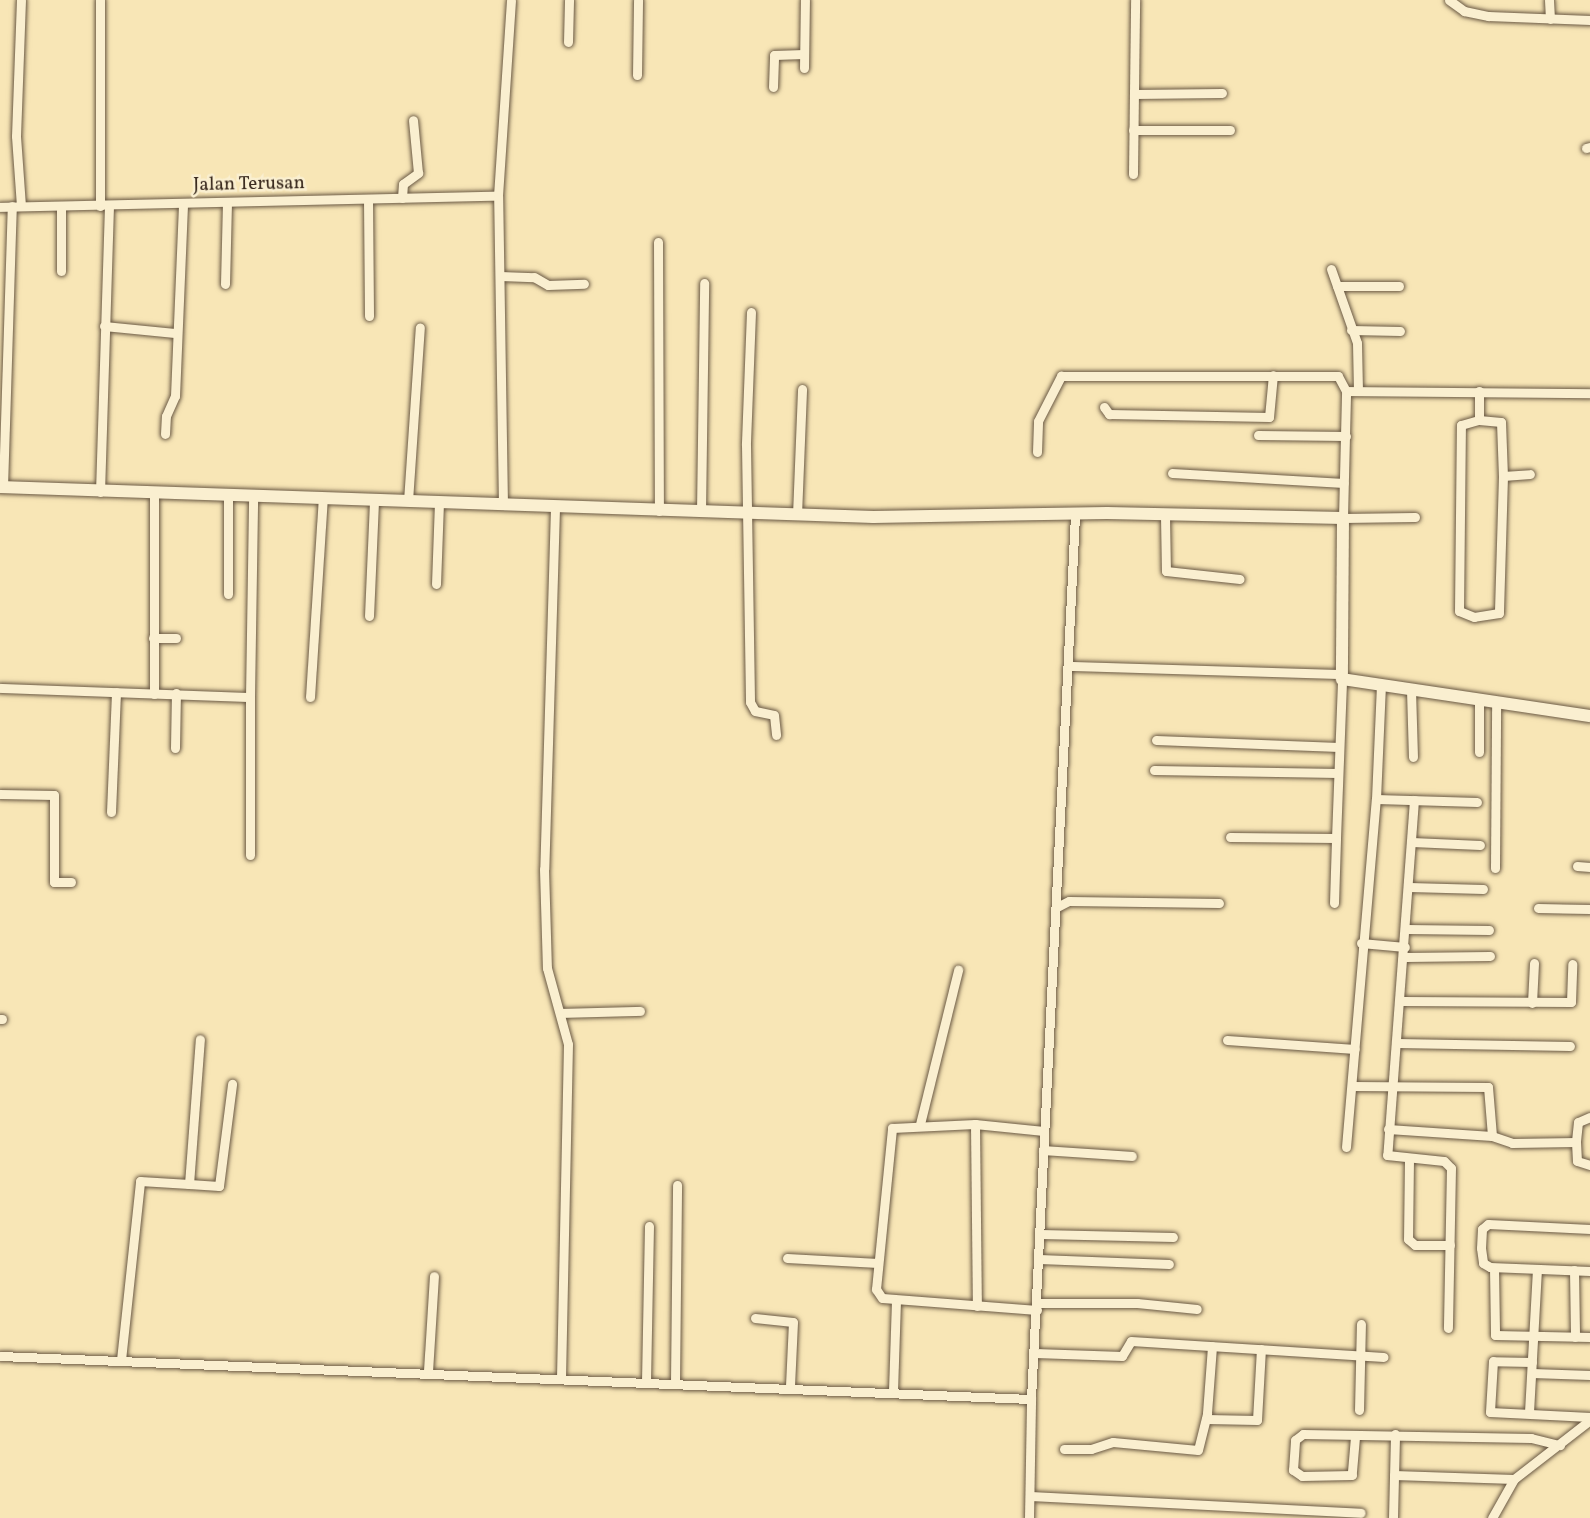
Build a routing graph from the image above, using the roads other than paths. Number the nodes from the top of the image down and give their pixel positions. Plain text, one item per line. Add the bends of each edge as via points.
1 (21, 0) edge
2 (100, 0) edge
3 (511, 0) edge
4 (569, 0) edge
5 (638, 0) edge
6 (805, 0) edge
7 (1135, 0) edge
8 (1449, 0) edge
9 (1549, 0) edge
10 (1550, 19) junction
11 (1590, 20) edge
12 (568, 42) dead end
13 (804, 54) junction
14 (804, 68) dead end
15 (637, 75) dead end
16 (773, 87) dead end
17 (1222, 93) dead end
18 (1133, 94) junction
19 (413, 120) dead end
20 (1133, 130) junction
21 (1230, 130) dead end
22 (1133, 174) dead end
23 (498, 196) junction
24 (402, 198) junction
25 (368, 199) junction
26 (228, 203) junction
27 (183, 204) junction
28 (17, 206) junction
29 (61, 206) junction
30 (105, 206) junction
31 (0, 207) edge
32 (658, 242) dead end
33 (1331, 269) dead end
34 (61, 271) dead end
35 (500, 276) junction
36 (704, 283) dead end
37 (225, 284) dead end
38 (584, 284) dead end
39 (1337, 286) junction
40 (1399, 286) dead end
41 (751, 312) dead end
42 (369, 316) dead end
43 (104, 326) junction
44 (420, 327) dead end
45 (1351, 330) junction
46 (1400, 331) dead end
47 (176, 333) junction
48 (1273, 375) junction
49 (802, 389) dead end
50 (1358, 389) junction
51 (1346, 391) junction
52 (1479, 391) junction
53 (1590, 393) edge
54 (1104, 407) dead end
55 (1479, 420) junction
56 (164, 434) dead end
57 (1258, 435) dead end
58 (1346, 436) junction
59 (1037, 452) dead end
60 (1172, 472) dead end
61 (1530, 474) dead end
62 (1503, 475) junction
63 (1344, 483) junction
64 (1, 487) edge
65 (100, 492) junction
66 (154, 492) junction
67 (229, 495) junction
68 (253, 496) junction
69 (323, 498) junction
70 (374, 500) junction
71 (408, 501) junction
72 (439, 503) junction
73 (503, 505) junction
74 (555, 508) junction
75 (659, 511) junction
76 (701, 512) junction
77 (748, 514) junction
78 (797, 515) junction
79 (1075, 515) junction
80 (1165, 516) junction
81 (1415, 517) dead end
82 (1343, 518) junction
83 (1240, 579) dead end
84 (436, 584) dead end
85 (228, 594) dead end
86 (369, 616) dead end
87 (153, 638) junction
88 (176, 638) dead end
89 (1069, 666) junction
90 (1342, 676) junction
91 (1381, 685) junction
92 (0, 688) edge
93 (1411, 690) junction
94 (116, 692) junction
95 (176, 693) junction
96 (154, 694) junction
97 (250, 697) junction
98 (310, 697) dead end
99 (1479, 702) junction
100 (1496, 705) junction
101 (1590, 716) edge
102 (776, 735) dead end
103 (1156, 740) dead end
104 (1339, 747) junction
105 (175, 748) dead end
106 (1479, 752) dead end
107 (1413, 757) dead end
108 (1154, 770) dead end
109 (1338, 774) junction
110 (0, 794) edge
111 (1376, 799) junction
112 (1414, 800) junction
113 (1477, 802) dead end
114 (111, 812) dead end
115 (1230, 837) dead end
116 (1336, 838) junction
117 (1412, 842) junction
118 (1480, 845) dead end
119 (250, 855) dead end
120 (1577, 866) dead end
121 (1590, 867) edge
122 (1495, 869) dead end
123 (71, 882) dead end
124 (1409, 887) junction
125 (1483, 888) dead end
126 (1219, 903) dead end
127 (1334, 903) dead end
128 (1056, 907) junction
129 (1538, 908) dead end
130 (1590, 909) edge
131 (1406, 929) junction
132 (1489, 930) dead end
133 (1361, 943) junction
134 (1405, 952) junction
135 (1490, 956) dead end
136 (1534, 963) dead end
137 (1572, 964) dead end
138 (958, 970) dead end
139 (1402, 1001) junction
140 (1532, 1003) junction
141 (640, 1011) dead end
142 (563, 1013) junction
143 (200, 1039) dead end
144 (1227, 1040) dead end
145 (1397, 1043) junction
146 (1570, 1046) dead end
147 (1355, 1049) junction
148 (232, 1084) dead end
149 (1352, 1086) junction
150 (1394, 1086) junction
151 (1590, 1117) edge
152 (920, 1124) junction
153 (975, 1124) junction
154 (1388, 1129) junction
155 (1044, 1131) junction
156 (1492, 1136) junction
157 (1576, 1142) junction
158 (1346, 1147) dead end
159 (1043, 1150) junction
160 (1132, 1156) dead end
161 (1409, 1159) junction
162 (1590, 1165) edge
163 (189, 1184) junction
164 (677, 1185) dead end
165 (649, 1226) dead end
166 (1590, 1228) edge
167 (1040, 1234) junction
168 (1173, 1237) dead end
169 (1450, 1245) junction
170 (787, 1258) dead end
171 (1039, 1258) junction
172 (878, 1263) junction
173 (1169, 1264) dead end
174 (1494, 1268) junction
175 (1537, 1269) junction
176 (1574, 1270) junction
177 (1590, 1271) edge
178 (434, 1276) dead end
179 (896, 1300) junction
180 (977, 1306) junction
181 (1037, 1306) junction
182 (1197, 1309) dead end
183 (755, 1318) dead end
184 (1361, 1324) dead end
185 (1448, 1328) dead end
186 (1534, 1337) junction
187 (1575, 1337) junction
188 (1590, 1337) edge
189 (1212, 1346) junction
190 (1261, 1349) junction
191 (1035, 1353) junction
192 (0, 1356) edge
193 (1360, 1356) junction
194 (1383, 1357) dead end
195 (121, 1360) junction
196 (1532, 1362) junction
197 (428, 1371) junction
198 (1532, 1373) junction
199 (1590, 1375) edge
200 (561, 1377) junction
201 (646, 1382) junction
202 (675, 1383) junction
203 (790, 1387) junction
204 (893, 1391) junction
205 (1031, 1399) junction
206 (1359, 1410) dead end
207 (1529, 1412) junction
208 (1590, 1418) edge
209 (1206, 1419) junction
210 (1395, 1434) junction
211 (1355, 1437) junction
212 (1560, 1445) junction
213 (1064, 1449) dead end
214 (1394, 1475) junction
215 (1514, 1479) junction
216 (1030, 1496) junction
217 (1361, 1513) dead end
218 (1029, 1518) edge
219 (1393, 1518) edge
220 (1402, 1518) edge
221 (1492, 1518) edge

1 - 28 street
2 - 30 street
3 - 23 street
4 - 12 street
5 - 15 street
6 - 13 street
7 - 18 street
8 - 10 street via 1464,11 1488,16
9 - 10 street
10 - 11 street
13 - 14 street
13 - 16 street via 774,55
17 - 18 street
18 - 20 street
19 - 24 street via 418,173 402,185
20 - 21 street
20 - 22 street
23 - 24 street, Jalan Terusan
23 - 35 street
24 - 25 street, Jalan Terusan
25 - 26 street, Jalan Terusan
25 - 42 street
26 - 27 street, Jalan Terusan
26 - 37 street
27 - 30 street, Jalan Terusan
27 - 47 street
28 - 29 street, Jalan Terusan
28 - 31 street, Jalan Terusan
28 - 64 street
29 - 30 street, Jalan Terusan
29 - 34 street
30 - 43 street
32 - 75 street
33 - 39 street
35 - 38 street via 534,277 548,285
35 - 73 street
36 - 76 street
39 - 40 street
39 - 45 street
41 - 77 street
43 - 47 street
43 - 65 street
44 - 71 street
45 - 46 street
45 - 50 street via 1358,348
47 - 56 street via 175,397
48 - 51 street via 1338,376
48 - 54 street via 1269,417 1109,414
48 - 59 street via 1061,376 1038,421
49 - 78 street
50 - 51 street
50 - 52 street
51 - 58 street
52 - 53 street
52 - 55 street
55 - 62 street via 1501,422
55 - 62 street via 1461,425 1459,611 1464,616 1499,613
57 - 58 street
58 - 63 street
60 - 63 street
61 - 62 street
63 - 82 street
64 - 65 street
65 - 66 street
66 - 67 street
66 - 87 street
67 - 68 street
67 - 85 street
68 - 69 street
68 - 97 street
69 - 70 street
69 - 98 street
70 - 71 street
70 - 86 street
71 - 72 street
72 - 73 street
72 - 84 street
73 - 74 street
74 - 75 street
74 - 142 street via 544,864 547,968
75 - 76 street
76 - 77 street
77 - 78 street
77 - 102 street via 750,702 755,711 774,715
78 - 79 street
79 - 80 street
79 - 89 street
80 - 82 street
80 - 83 street via 1166,571
81 - 82 street
82 - 90 street
87 - 88 street
87 - 96 street
89 - 90 street
89 - 128 street
90 - 91 street
90 - 104 street
91 - 93 street
91 - 111 street
92 - 94 street
93 - 99 street
93 - 107 street
94 - 96 street
94 - 114 street
95 - 96 street
95 - 97 street
95 - 105 street
97 - 119 street
99 - 100 street
99 - 106 street
100 - 101 street
100 - 122 street
103 - 104 street
104 - 109 street
108 - 109 street
109 - 116 street
110 - 123 street via 54,795 54,882
111 - 112 street
111 - 133 street
112 - 113 street
112 - 117 street
115 - 116 street
116 - 127 street
117 - 118 street
117 - 124 street
120 - 121 street
124 - 125 street
124 - 131 street
126 - 128 street via 1069,901
128 - 155 street
129 - 130 street
131 - 132 street
131 - 134 street
133 - 134 street
133 - 147 street
134 - 135 street
134 - 139 street
136 - 140 street
137 - 140 street via 1572,1002
138 - 152 street
139 - 140 street
139 - 145 street
141 - 142 street
142 - 200 street via 568,1058
143 - 163 street
144 - 147 street
145 - 146 street
145 - 150 street
147 - 149 street
148 - 163 street via 219,1186
149 - 150 street
149 - 158 street
150 - 154 street
150 - 156 street via 1490,1087
151 - 157 street via 1578,1122
152 - 153 street
152 - 172 street via 891,1130
153 - 155 street
153 - 180 street
154 - 156 street
154 - 161 street via 1388,1158
155 - 159 street
156 - 157 street via 1512,1143
157 - 162 street via 1577,1161
159 - 160 street
159 - 167 street
161 - 169 street via 1450,1164
161 - 169 street via 1408,1239 1415,1245
163 - 195 street via 140,1181
164 - 202 street
165 - 201 street
166 - 174 street via 1486,1224 1482,1260
167 - 168 street
167 - 171 street
169 - 185 street
170 - 172 street
171 - 173 street
171 - 181 street
172 - 179 street via 877,1295
174 - 175 street
174 - 186 street via 1494,1334
175 - 176 street
175 - 186 street
176 - 177 street
176 - 187 street
178 - 197 street
179 - 180 street
179 - 204 street
180 - 181 street
181 - 182 street via 1137,1303
181 - 191 street
183 - 203 street via 793,1322
184 - 193 street
186 - 187 street
186 - 196 street
187 - 188 street
189 - 190 street
189 - 191 street via 1131,1341 1122,1356
189 - 209 street
190 - 193 street
190 - 209 street via 1257,1420
191 - 205 street
192 - 195 street
193 - 194 street
193 - 206 street
195 - 197 street
196 - 198 street
196 - 207 street via 1492,1363 1490,1412
197 - 200 street
198 - 199 street
198 - 207 street
200 - 201 street
201 - 202 street
202 - 203 street
203 - 204 street
204 - 205 street
205 - 216 street
207 - 208 street
208 - 212 street
209 - 213 street via 1198,1450 1113,1442 1091,1449
210 - 211 street
210 - 212 street via 1545,1439
210 - 214 street
211 - 211 street via 1352,1475 1302,1476 1293,1470 1298,1436
212 - 215 street
214 - 215 street
214 - 219 street
215 - 221 street
216 - 217 street
216 - 218 street
219 - 220 street

